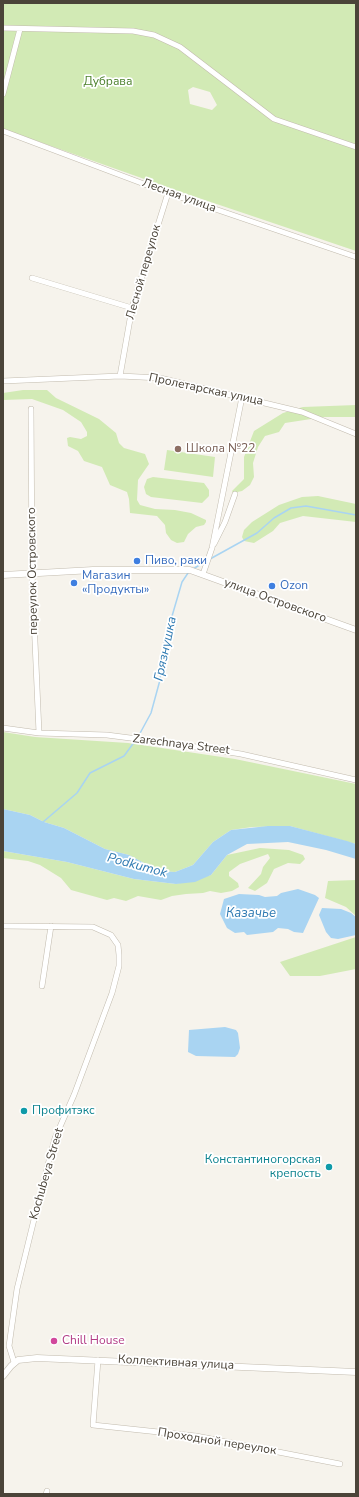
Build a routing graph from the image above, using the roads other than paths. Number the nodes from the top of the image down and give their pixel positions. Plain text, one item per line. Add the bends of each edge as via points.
1 (3, 28) edge
2 (20, 29) junction
3 (3, 94) edge
4 (3, 131) edge
5 (356, 147) edge
6 (168, 193) junction
7 (356, 257) edge
8 (32, 278) dead end
9 (132, 308) junction
10 (120, 376) junction
11 (3, 381) edge
12 (242, 397) junction
13 (31, 409) dead end
14 (356, 434) edge
15 (235, 494) dead end
16 (212, 548) junction
17 (32, 573) junction
18 (201, 573) junction
19 (3, 575) edge
20 (356, 630) edge
21 (3, 728) edge
22 (39, 732) junction
23 (356, 780) edge
24 (3, 926) edge
25 (51, 926) junction
26 (42, 986) dead end
27 (98, 1360) junction
28 (14, 1362) junction
29 (356, 1372) edge
30 (3, 1376) edge
31 (340, 1464) dead end

1 - 2 street
2 - 3 street
2 - 5 street via 133,31 154,35 180,48 274,119
4 - 6 street, Лесная улица
6 - 7 street, Лесная улица
6 - 9 street, Лесной переулок
8 - 9 street
9 - 10 street, Лесной переулок
10 - 11 street, Пролетарская улица
10 - 12 street, Пролетарская улица via 160,378
12 - 14 street, Пролетарская улица via 302,412
12 - 16 street
13 - 17 street, переулок Островского
15 - 16 street
16 - 18 street via 207,565
17 - 18 street, улица Островского via 183,569
17 - 19 street, улица Островского
17 - 22 street, переулок Островского
18 - 20 street, улица Островского
21 - 22 street, Zarechnaya Street
22 - 23 street, Zarechnaya Street via 107,735 241,754
24 - 25 street
25 - 26 street
25 - 28 street, Kochubeya Street via 93,927 111,936 118,945 118,966 112,993 55,1138 36,1209 17,1290 9,1346
27 - 28 street, Коллективная улица via 38,1358
27 - 29 street, Коллективная улица
27 - 31 street, Проходной переулок via 93,1425 196,1436
28 - 30 street

